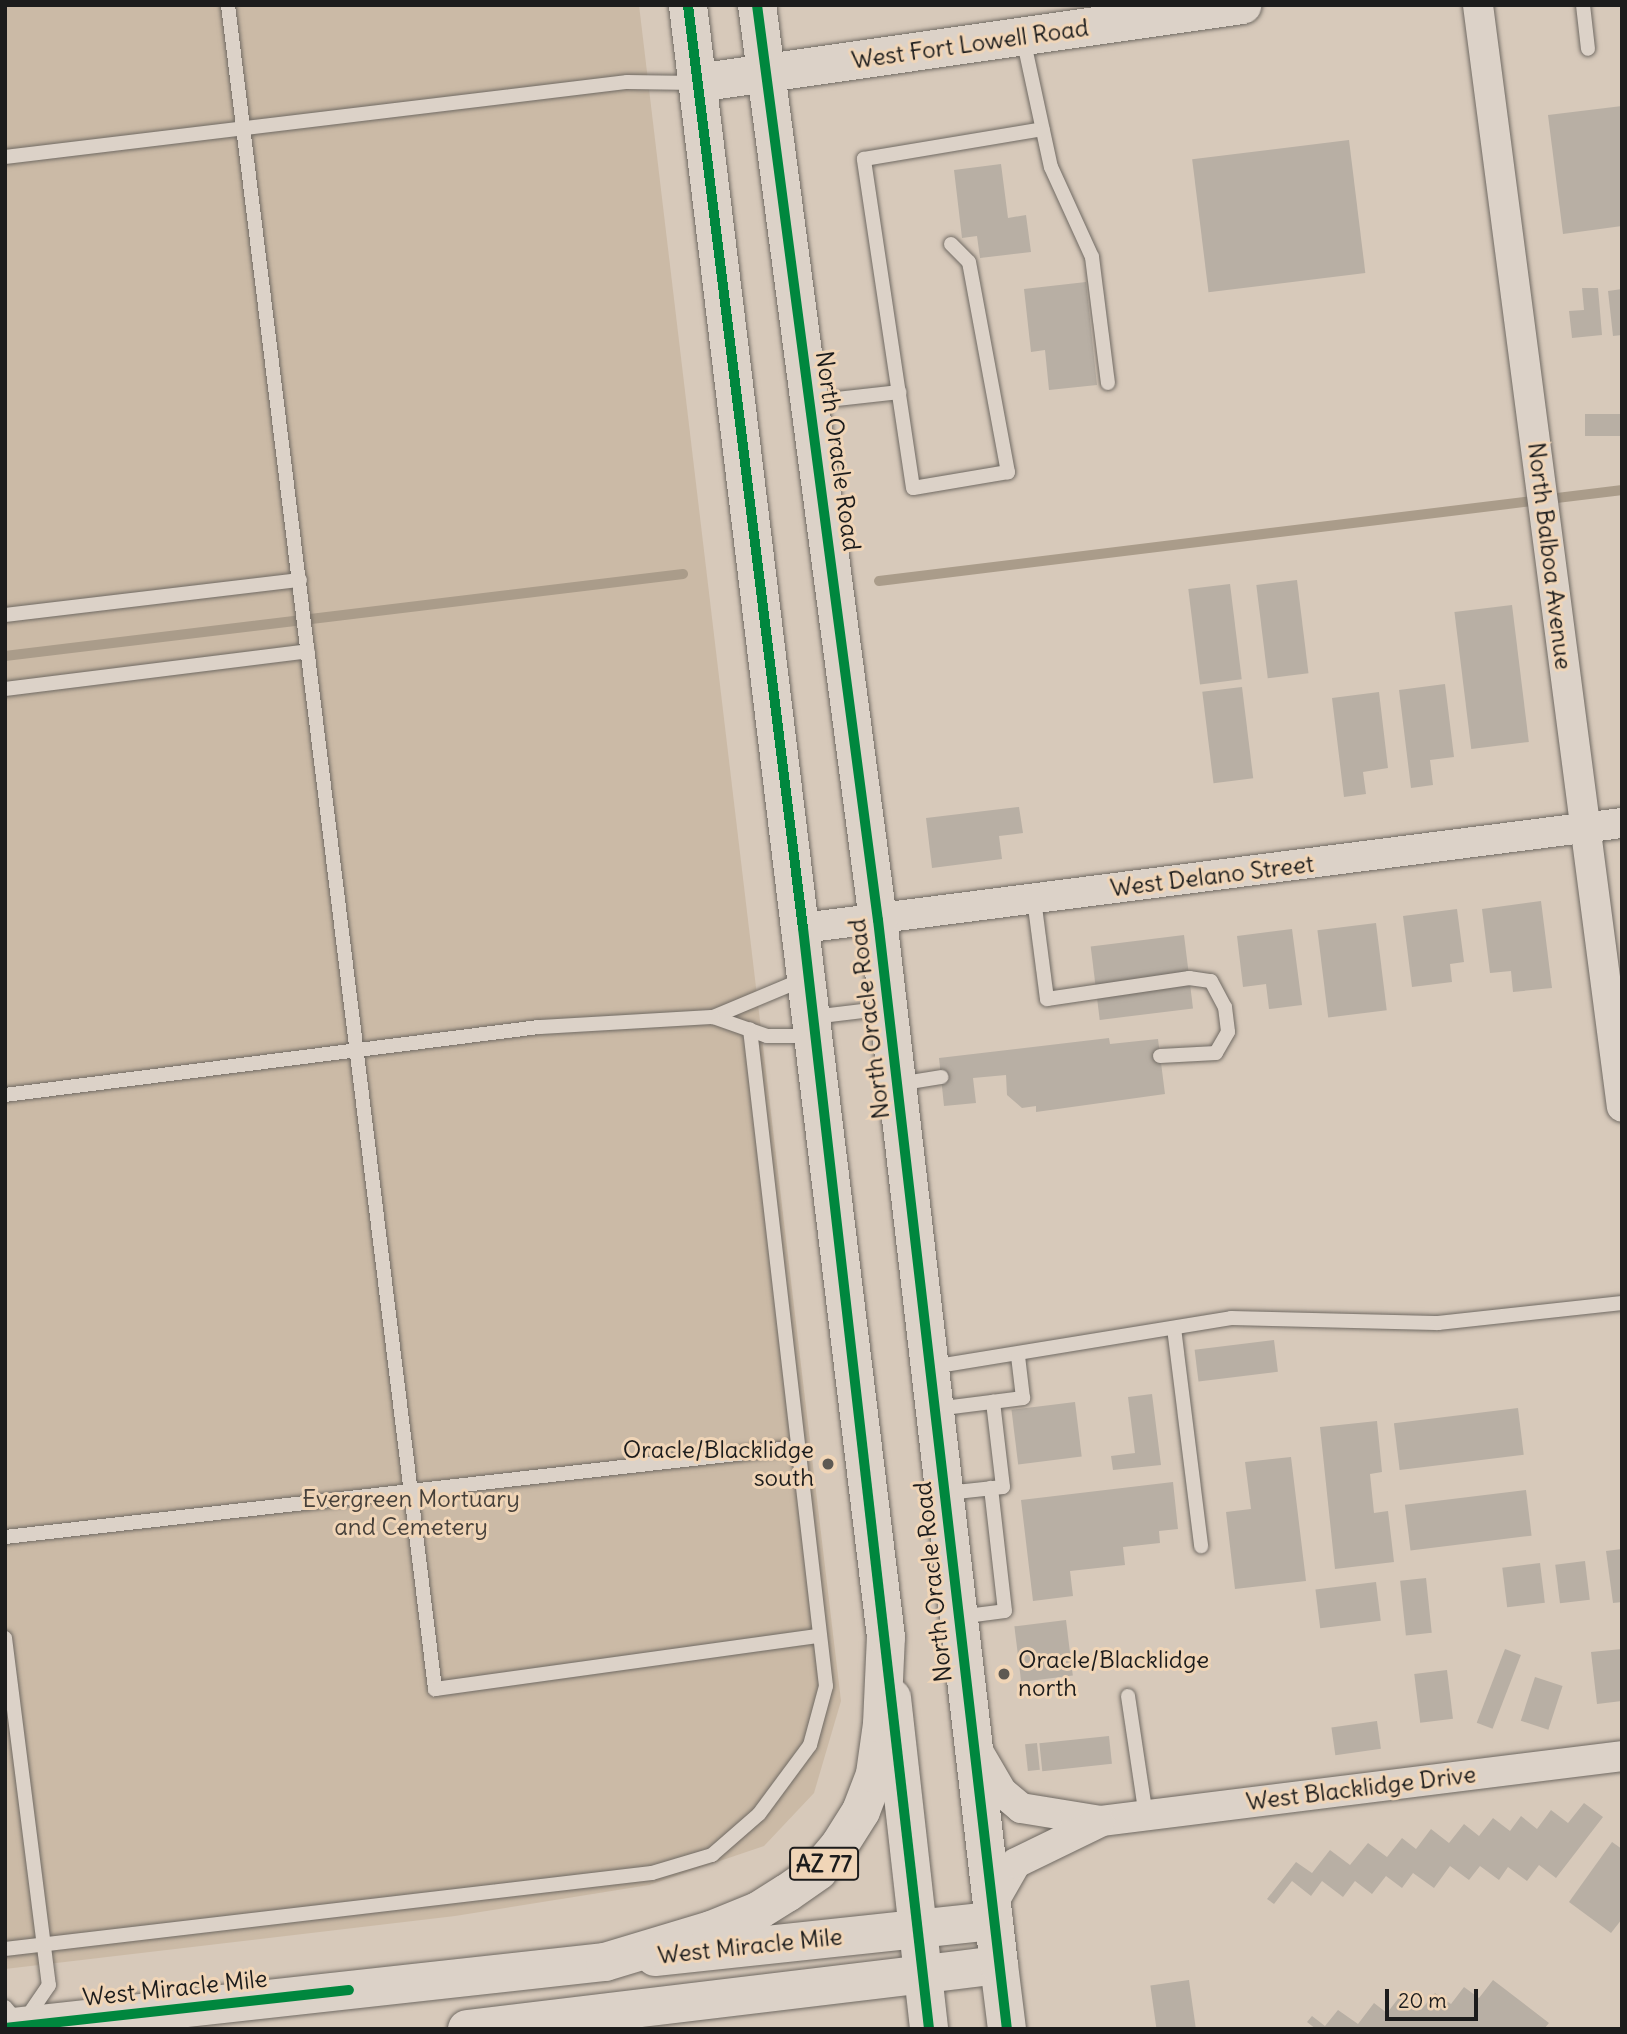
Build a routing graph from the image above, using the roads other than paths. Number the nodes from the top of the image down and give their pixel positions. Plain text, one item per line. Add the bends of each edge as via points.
1 (228, 5) edge
2 (688, 5) edge
3 (757, 5) edge
4 (1242, 5) edge
5 (1478, 5) edge
6 (1583, 5) edge
7 (1193, 9) edge
8 (1022, 37) junction
9 (1588, 49) dead end
10 (766, 73) junction
11 (697, 83) junction
12 (243, 128) junction
13 (1043, 129) junction
14 (5, 157) edge
15 (951, 244) dead end
16 (1108, 383) dead end
17 (899, 392) junction
18 (810, 402) junction
19 (300, 580) junction
20 (5, 615) edge
21 (308, 651) junction
22 (5, 688) edge
23 (1622, 823) edge
24 (1583, 828) junction
25 (1034, 899) junction
26 (878, 920) junction
27 (803, 928) junction
28 (809, 978) junction
29 (888, 1008) junction
30 (713, 1017) junction
31 (814, 1027) junction
32 (750, 1030) junction
33 (356, 1051) junction
34 (1160, 1056) dead end
35 (941, 1077) dead end
36 (898, 1084) junction
37 (5, 1095) edge
38 (1622, 1107) edge
39 (1622, 1303) edge
40 (1174, 1328) junction
41 (1018, 1356) junction
42 (930, 1367) junction
43 (993, 1402) junction
44 (936, 1409) junction
45 (798, 1447) junction
46 (991, 1489) junction
47 (410, 1491) junction
48 (945, 1493) junction
49 (5, 1537) edge
50 (1201, 1546) dead end
51 (958, 1617) junction
52 (819, 1636) junction
53 (886, 1637) junction
54 (5, 1638) edge
55 (1128, 1696) dead end
56 (973, 1741) junction
57 (1622, 1756) edge
58 (1146, 1816) junction
59 (1101, 1821) junction
60 (993, 1912) junction
61 (917, 1928) junction
62 (43, 1944) junction
63 (5, 1949) edge
64 (605, 1962) junction
65 (999, 1965) junction
66 (923, 1974) junction
67 (13, 2022) edge
68 (467, 2029) edge
69 (929, 2029) edge
70 (1007, 2029) edge

1 - 12 lane
2 - 11 main road, AZ 77
3 - 10 main road, North Oracle Road
4 - 7 main road, West Fort Lowell Road
5 - 24 street, North Balboa Avenue
6 - 9 lane
7 - 8 main road, West Fort Lowell Road
8 - 10 main road, West Fort Lowell Road
8 - 13 lane
10 - 11 main road, West Fort Lowell Road
10 - 18 main road, North Oracle Road
11 - 12 lane via 626,82
11 - 27 main road, AZ 77
12 - 14 lane
12 - 19 lane
13 - 16 lane via 1051,167 1092,257
13 - 17 lane via 864,159
15 - 17 lane via 970,262 1008,472 913,488
17 - 18 lane
18 - 26 main road, North Oracle Road
19 - 20 lane
19 - 21 lane
21 - 22 lane
21 - 33 lane
23 - 24 street, West Delano Street
24 - 25 street, West Delano Street
24 - 38 street, North Balboa Avenue
25 - 26 street, West Delano Street
25 - 34 lane via 1047,999 1189,978 1211,981 1225,1007 1228,1032 1216,1053
26 - 27 street, West Delano Street
26 - 29 main road, North Oracle Road
27 - 28 main road, AZ 77
28 - 30 lane
28 - 31 main road, AZ 77
29 - 31 lane
29 - 36 main road, North Oracle Road
30 - 32 lane
30 - 33 lane via 538,1027
31 - 32 lane via 767,1036
31 - 53 main road, AZ 77
32 - 45 lane
33 - 37 lane
33 - 47 lane
35 - 36 lane
36 - 42 main road, North Oracle Road
39 - 40 lane via 1438,1322 1231,1318
40 - 41 lane
40 - 50 lane
41 - 42 lane
41 - 43 lane via 1023,1398
42 - 44 main road, North Oracle Road
43 - 44 lane
43 - 46 lane via 1003,1487
44 - 48 main road, North Oracle Road
45 - 47 lane
45 - 52 lane
46 - 48 lane
46 - 51 lane via 1005,1611
47 - 49 lane
47 - 52 lane via 435,1689
48 - 51 main road, North Oracle Road
51 - 56 main road, North Oracle Road
52 - 62 lane via 826,1686 810,1745 759,1814 712,1856 652,1873
53 - 61 main road
53 - 64 main road, AZ 77 via 875,1774 861,1811 818,1871 758,1911
54 - 62 lane
55 - 58 lane
56 - 59 street via 1002,1792 1021,1808
56 - 60 main road, North Oracle Road
57 - 58 street, West Blacklidge Drive
58 - 59 street, West Blacklidge Drive
59 - 60 street via 1016,1863
60 - 61 main road, West Miracle Mile / AZ 77
60 - 65 main road, North Oracle Road
61 - 64 main road, West Miracle Mile / AZ 77
61 - 66 main road
62 - 63 lane
62 - 67 lane via 50,1985
64 - 67 main road, West Miracle Mile / AZ 77
65 - 66 main road, West Miracle Mile
65 - 70 main road, North Oracle Road
66 - 68 main road, West Miracle Mile
66 - 69 main road

